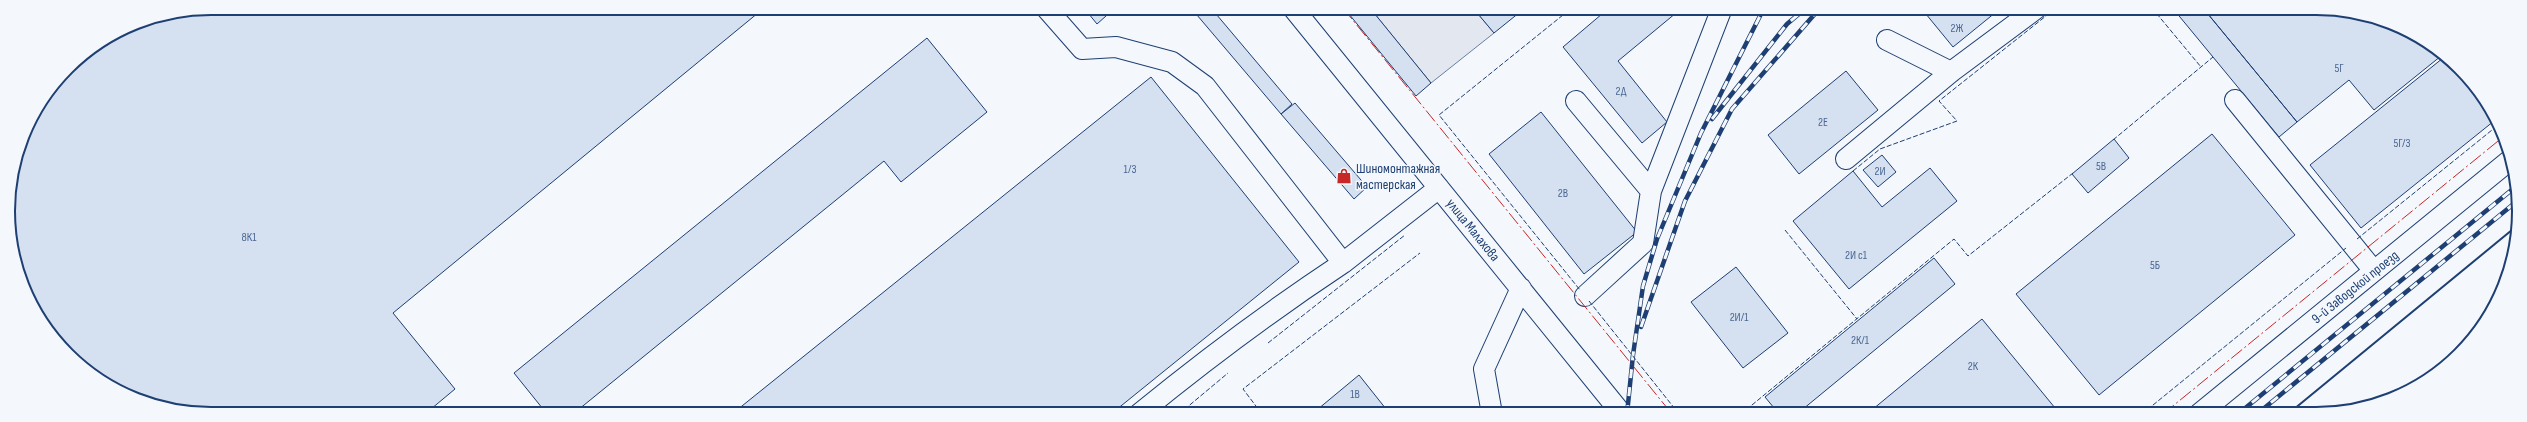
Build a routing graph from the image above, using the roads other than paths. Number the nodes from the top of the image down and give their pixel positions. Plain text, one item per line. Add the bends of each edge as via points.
1 (1052, 15) edge
2 (1299, 15) edge
3 (1719, 15) edge
4 (2028, 15) edge
5 (1887, 40) dead end
6 (1951, 72) junction
7 (1576, 100) dead end
8 (2235, 100) dead end
9 (1846, 159) dead end
10 (2506, 163) edge
11 (1439, 188) junction
12 (1651, 191) junction
13 (1343, 264) junction
14 (2374, 271) junction
15 (1521, 288) junction
16 (1585, 296) dead end
17 (1148, 407) edge
18 (1491, 407) edge
19 (1616, 407) edge
20 (2208, 407) edge

1 - 13 street via 1082,49 1116,47 1172,62 1205,86
2 - 11 street, улица Малахова
3 - 12 street
4 - 6 street
5 - 6 street
6 - 9 street
7 - 12 street
8 - 14 street
10 - 14 street, 9-й Заводской проезд
11 - 13 street
11 - 15 street, улица Малахова
12 - 16 street via 1643,243
13 - 17 street via 1277,307
14 - 20 street, 9-й Заводской проезд
15 - 18 street via 1484,369
15 - 19 street, улица Малахова

